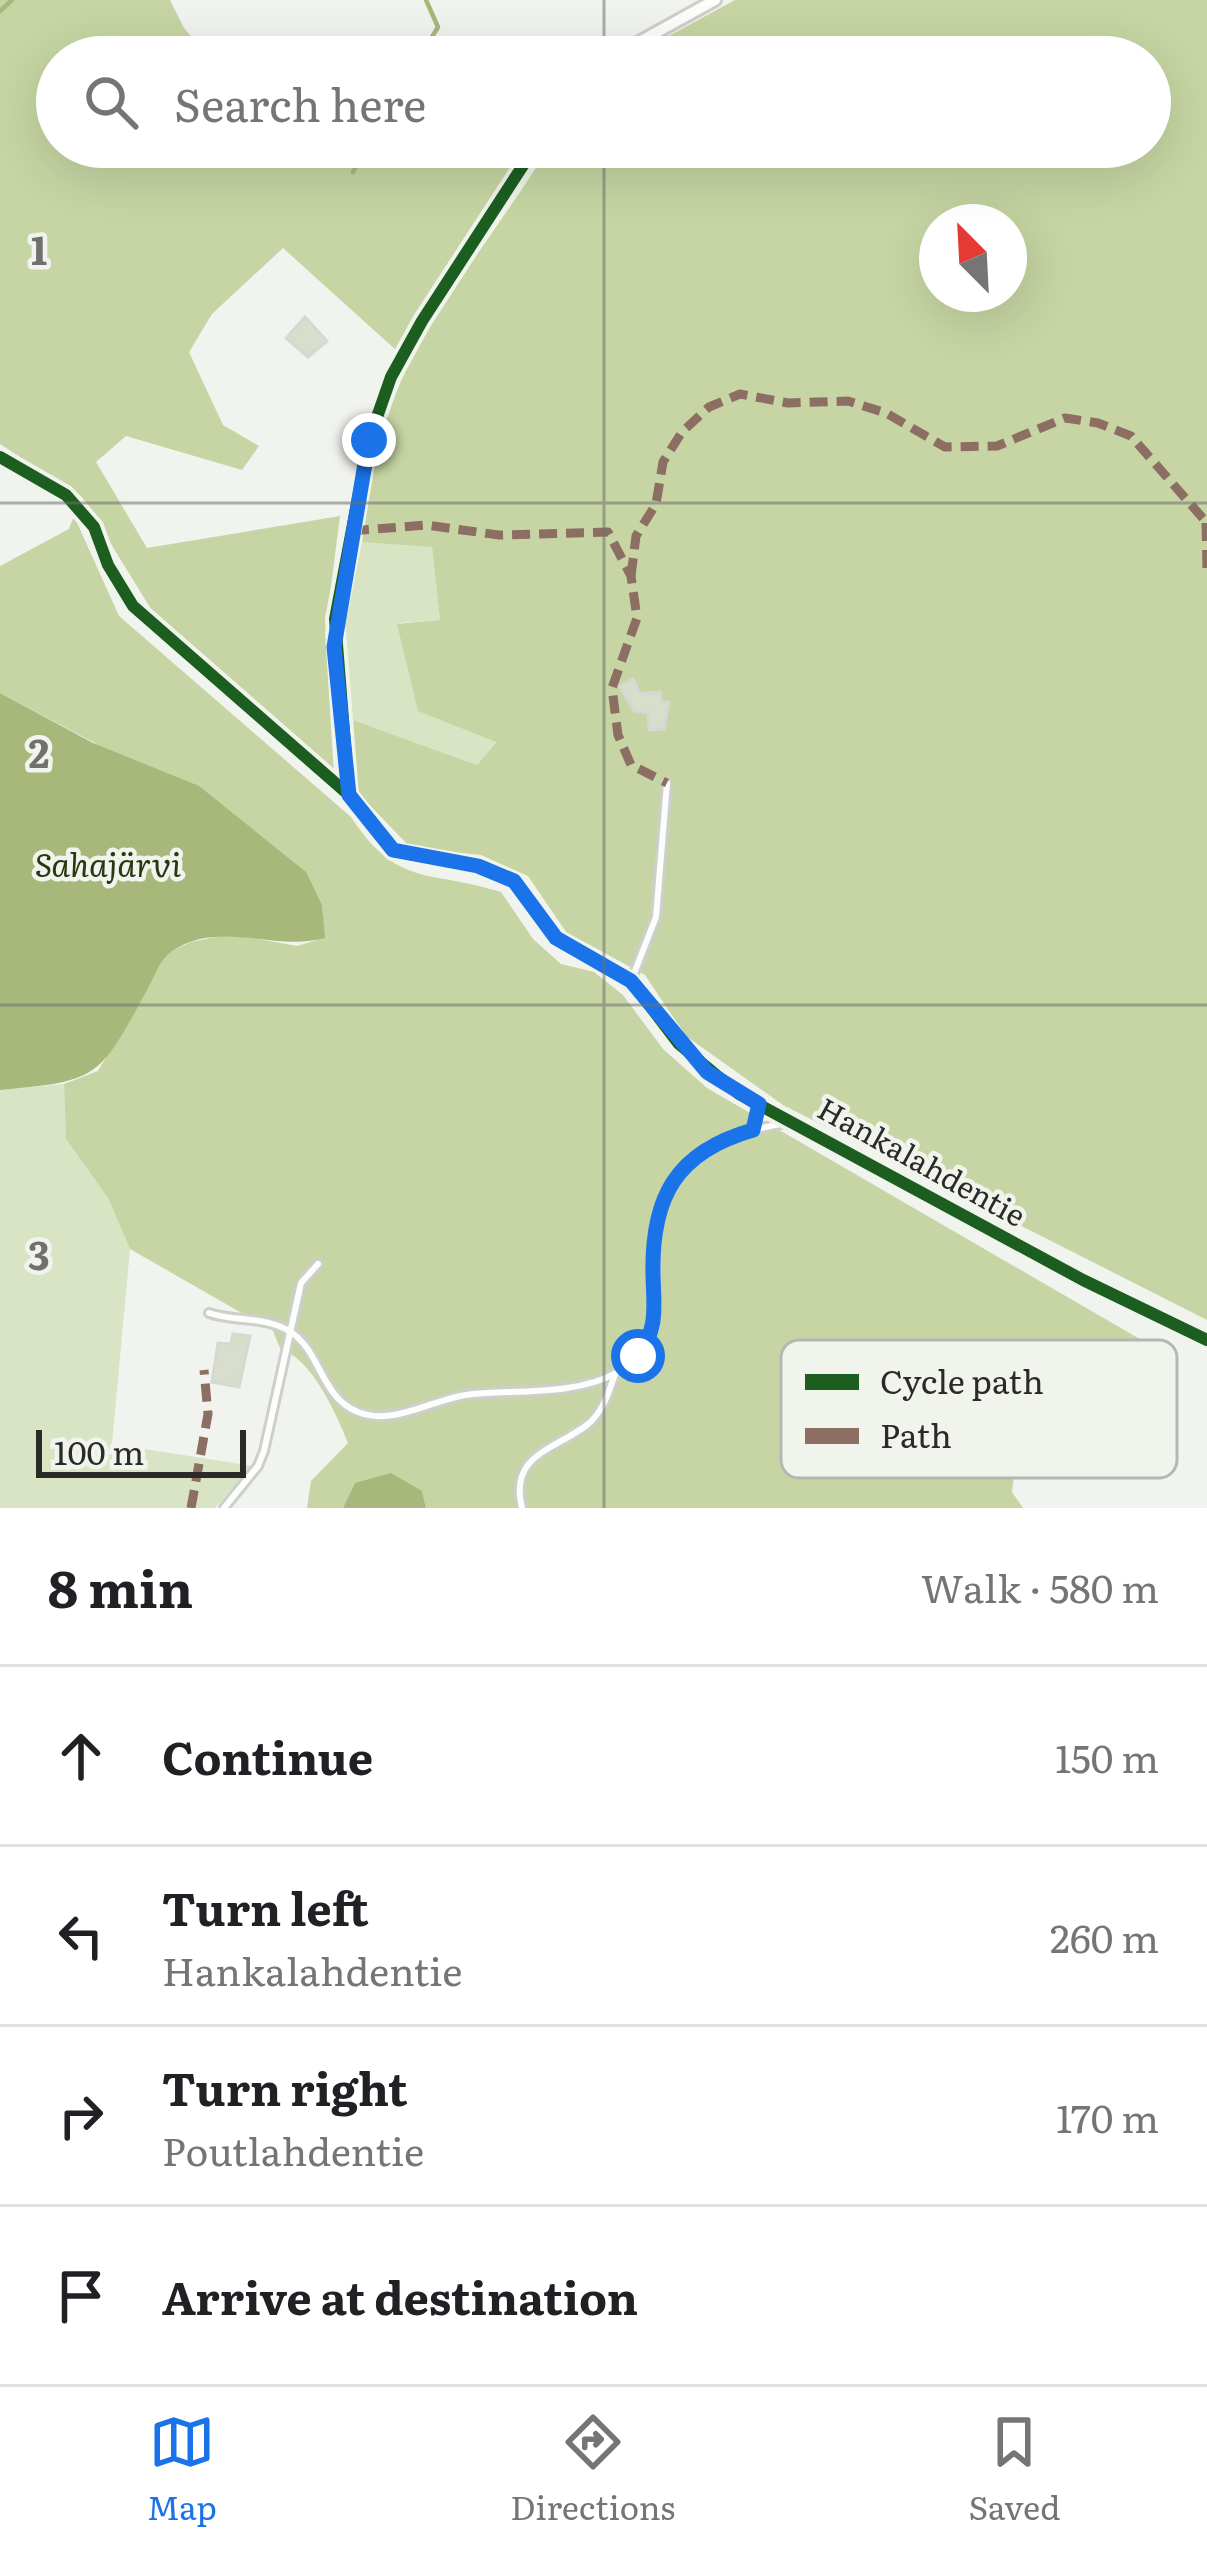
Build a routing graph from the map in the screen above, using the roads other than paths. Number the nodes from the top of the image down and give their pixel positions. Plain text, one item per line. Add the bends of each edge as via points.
1 (715, 0) edge
2 (650, 36) edge
3 (521, 168) edge
4 (0, 457) edge
5 (667, 783) dead end
6 (349, 795) junction
7 (631, 981) junction
8 (759, 1104) junction
9 (794, 1122) junction
10 (753, 1130) junction
11 (318, 1264) dead end
12 (209, 1313) dead end
13 (292, 1332) junction
14 (1207, 1340) edge
15 (615, 1374) junction
16 (224, 1508) edge
17 (522, 1508) edge

1 - 2 street
3 - 6 street via 422,321 369,440 335,619
4 - 6 street, Hankalahdentie via 67,495 94,527 133,606
5 - 7 lane via 656,917
6 - 7 street, Hankalahdentie via 393,850 498,871 525,892 556,938
7 - 8 street, Hankalahdentie via 707,1072
8 - 9 street, Hankalahdentie
8 - 10 lane
9 - 10 lane
9 - 14 street, Hankalahdentie
10 - 15 lane via 701,1152 669,1184 654,1249 654,1327 638,1356
11 - 13 lane via 301,1283
12 - 13 lane
13 - 15 lane via 342,1403 382,1418 458,1395
13 - 16 lane via 258,1466
15 - 17 lane via 588,1424 529,1459 517,1490

